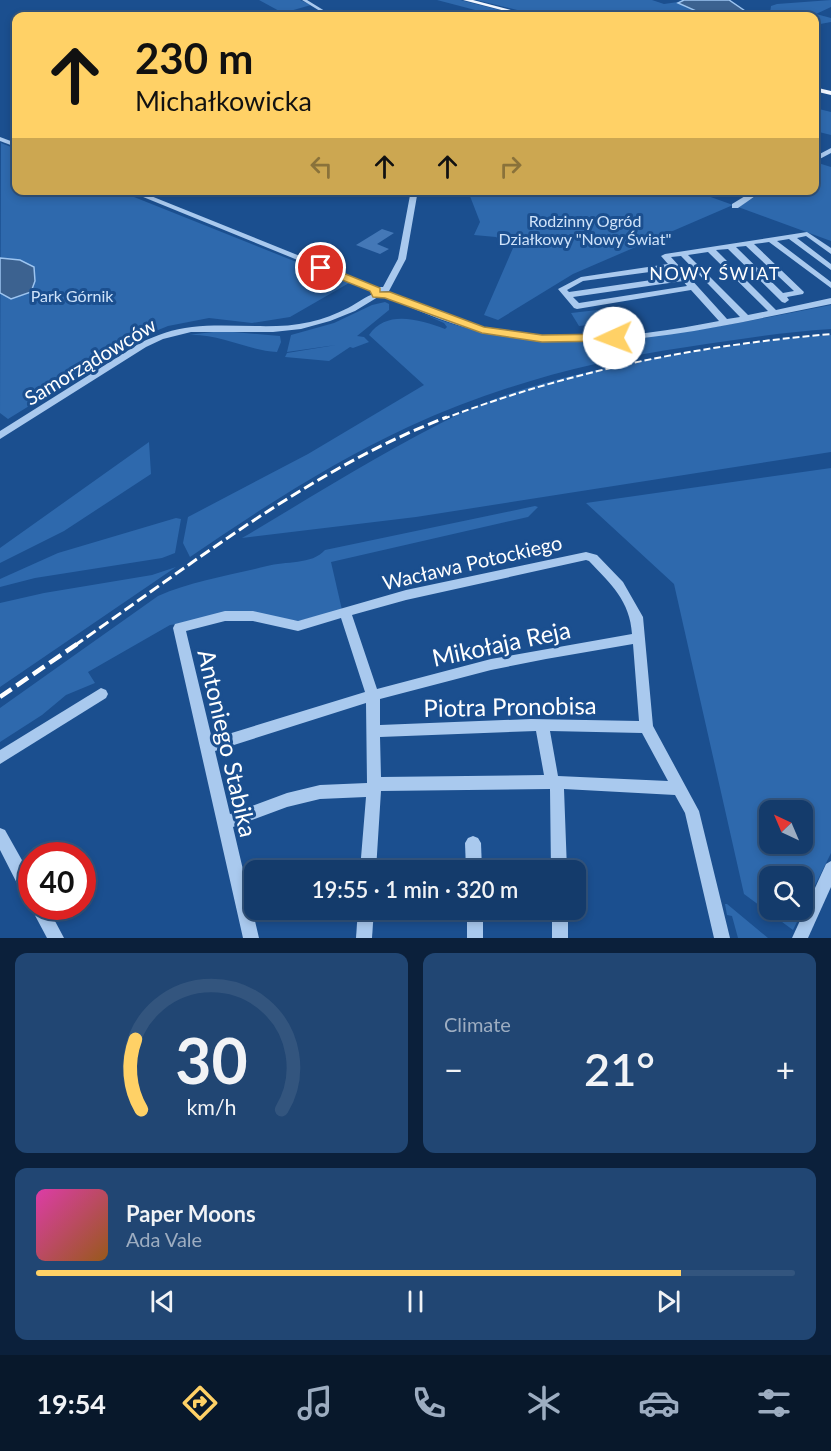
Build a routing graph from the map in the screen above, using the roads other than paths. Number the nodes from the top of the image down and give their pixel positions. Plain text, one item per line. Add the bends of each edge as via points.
1 (304, 0) edge
2 (466, 0) edge
3 (324, 12) edge
4 (514, 12) edge
5 (141, 195) edge
6 (414, 195) edge
7 (753, 195) edge
8 (735, 206) dead end
9 (791, 237) junction
10 (771, 240) junction
11 (748, 243) junction
12 (730, 246) junction
13 (709, 248) junction
14 (831, 252) edge
15 (681, 253) junction
16 (673, 266) junction
17 (831, 268) edge
18 (685, 278) junction
19 (831, 286) edge
20 (694, 287) junction
21 (381, 292) junction
22 (567, 295) junction
23 (782, 296) junction
24 (831, 301) edge
25 (794, 308) junction
26 (774, 312) junction
27 (746, 318) junction
28 (725, 322) junction
29 (0, 436) edge
30 (345, 612) junction
31 (179, 628) joint
32 (640, 638) junction
33 (100, 694) dead end
34 (373, 695) junction
35 (542, 725) junction
36 (646, 727) junction
37 (375, 731) junction
38 (207, 747) junction
39 (0, 758) edge
40 (555, 782) junction
41 (373, 787) junction
42 (679, 788) junction
43 (223, 823) junction
44 (0, 835) edge
45 (473, 843) dead end
46 (369, 860) edge
47 (474, 860) edge
48 (559, 860) edge
49 (18, 869) edge
50 (831, 869) edge
51 (46, 920) edge
52 (365, 920) edge
53 (475, 920) edge
54 (560, 920) edge
55 (56, 938) edge
56 (251, 938) edge
57 (364, 938) edge
58 (475, 938) edge
59 (560, 938) edge
60 (722, 938) edge
61 (800, 938) edge

1 - 3 street
2 - 4 main road
5 - 21 street
6 - 21 street via 402,259
7 - 8 street
9 - 10 street
9 - 14 street via 807,234
9 - 17 street
10 - 11 street
10 - 19 street
11 - 12 street
11 - 23 street via 800,292
12 - 13 street
12 - 23 street
13 - 15 street
13 - 26 street
15 - 16 street via 665,256
15 - 27 street
16 - 18 street
16 - 22 street via 581,279 562,288
18 - 20 street
18 - 22 street
20 - 22 street via 577,306
20 - 28 street
21 - 28 street via 474,328 533,338 625,337
21 - 29 street, Samorządowców via 344,314 307,325 271,329 202,327 162,336
23 - 25 street
24 - 25 street
25 - 26 street
26 - 27 street
27 - 28 street
30 - 31 street, Wacława Potockiego via 298,626 253,616 225,616
30 - 32 street, Wacława Potockiego via 586,556 593,558 619,585 637,617
30 - 34 street
31 - 38 street, Antoniego Stabika
32 - 34 street, Mikołaja Reja via 532,656
32 - 36 street, Wacława Potockiego
33 - 39 street
34 - 37 street
34 - 38 street, Mikołaja Reja
35 - 36 street, Piotra Pronobisa
35 - 37 street, Piotra Pronobisa
35 - 40 street
36 - 42 street
37 - 41 street
38 - 43 street, Antoniego Stabika
40 - 41 street
40 - 42 street
40 - 48 street
41 - 43 street via 320,792
41 - 46 street
42 - 60 street via 692,811
43 - 56 street, Antoniego Stabika
44 - 49 street
45 - 47 street
50 - 61 street
51 - 55 street
52 - 57 street
53 - 58 street
54 - 59 street

